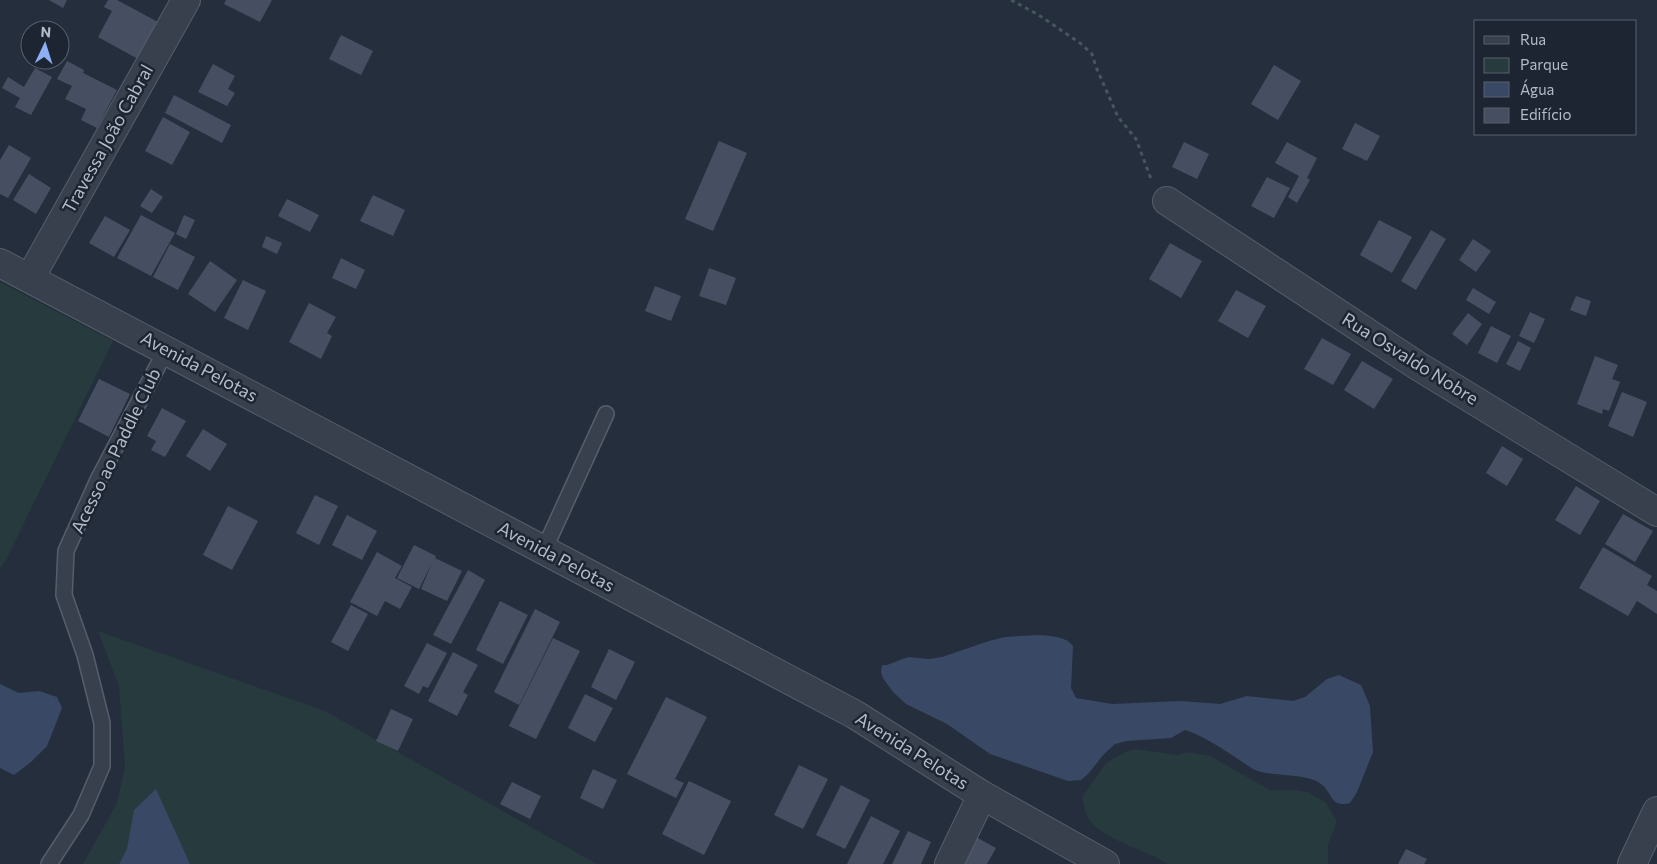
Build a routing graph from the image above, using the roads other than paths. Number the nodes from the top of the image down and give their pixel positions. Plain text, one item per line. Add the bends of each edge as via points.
1 (186, 0) edge
2 (1167, 201) road end
3 (0, 263) edge
4 (30, 278) junction
5 (166, 350) junction
6 (606, 414) dead end
7 (1657, 512) edge
8 (544, 550) junction
9 (982, 796) junction
10 (1657, 811) edge
11 (49, 864) edge
12 (949, 864) edge
13 (1105, 864) edge
14 (1632, 864) edge

1 - 4 street, Travessa João Cabral
2 - 7 street, Rua Osvaldo Nobre via 1418,366
3 - 4 street, Avenida Pelotas
4 - 5 street, Avenida Pelotas
5 - 8 street, Avenida Pelotas
5 - 11 lane, Acesso ao Paddle Club via 98,480 66,551 64,594 85,655 102,723 102,766 81,815
6 - 8 lane
8 - 9 street, Avenida Pelotas via 854,714
9 - 12 street
9 - 13 street, Avenida Pelotas
10 - 14 street

